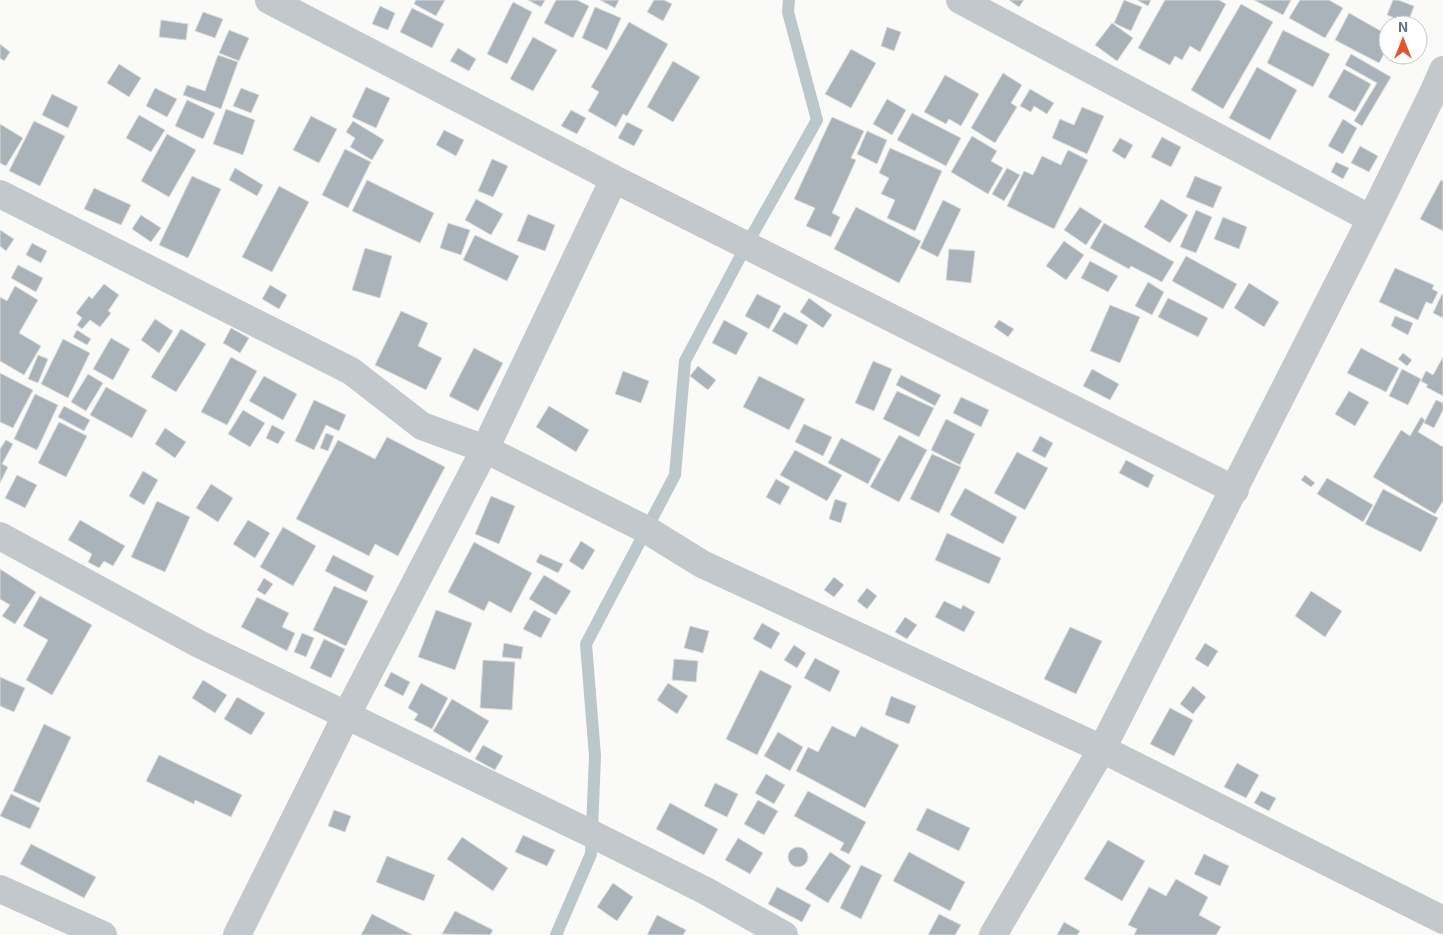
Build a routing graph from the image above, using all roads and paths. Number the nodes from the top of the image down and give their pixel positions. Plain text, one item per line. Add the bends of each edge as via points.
1 (270, 0) edge
2 (960, 0) edge
3 (1443, 70) edge
4 (614, 179) junction
5 (0, 194) edge
6 (1371, 219) junction
7 (486, 449) junction
8 (1235, 490) junction
9 (0, 536) edge
10 (346, 716) junction
11 (1102, 749) junction
12 (0, 889) edge
13 (1443, 920) edge
14 (103, 935) edge
15 (237, 935) edge
16 (784, 935) edge
17 (994, 935) edge

1 - 4 street
2 - 6 street
3 - 6 street
4 - 7 street
4 - 8 street
5 - 7 street via 351,371 422,426
6 - 8 street
7 - 10 street
7 - 11 street via 647,530 702,564
8 - 11 street
9 - 10 street via 199,644
10 - 15 street
10 - 16 street via 706,891
11 - 13 street
11 - 17 street
12 - 14 street

